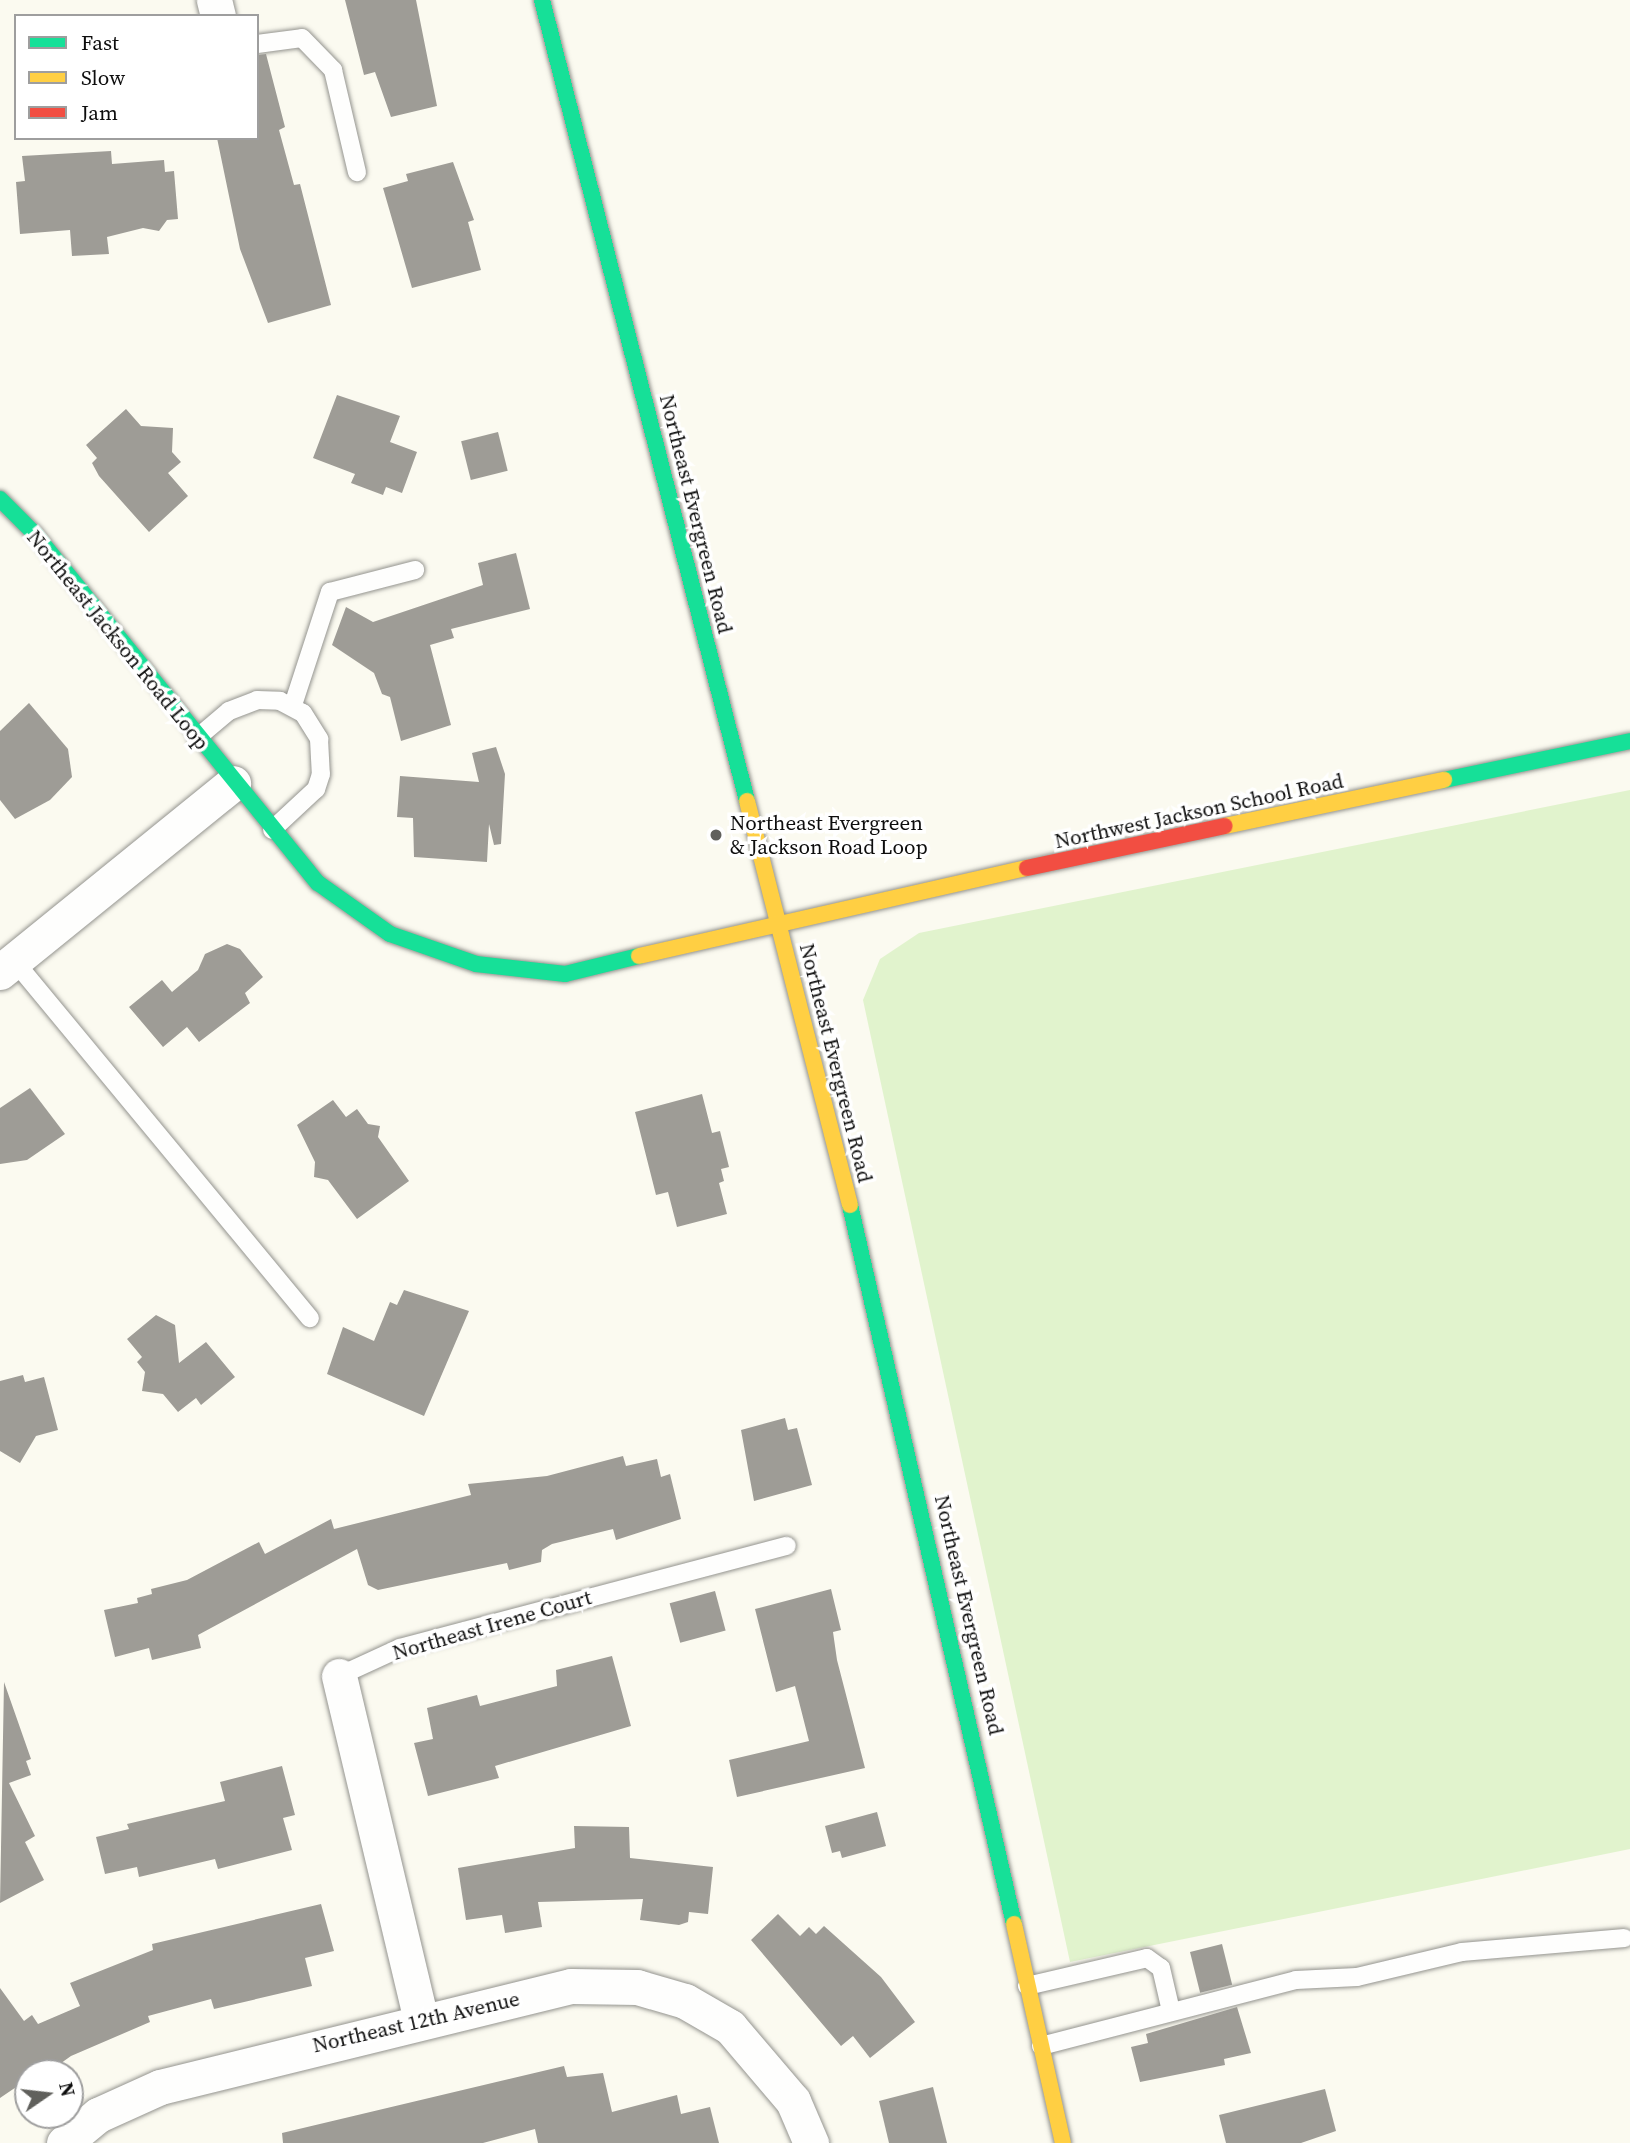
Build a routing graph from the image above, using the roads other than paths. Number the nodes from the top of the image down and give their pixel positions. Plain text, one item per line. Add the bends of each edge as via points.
1 (542, 0) edge
2 (259, 44) edge
3 (356, 172) dead end
4 (0, 499) edge
5 (415, 570) dead end
6 (293, 705) junction
7 (197, 737) junction
8 (1630, 741) edge
9 (233, 783) junction
10 (272, 830) junction
11 (778, 922) junction
12 (8, 967) edge
13 (310, 1318) dead end
14 (787, 1546) dead end
15 (339, 1676) joint
16 (1624, 1938) dead end
17 (1027, 1986) junction
18 (1171, 2011) junction
19 (421, 2019) junction
20 (1041, 2046) junction
21 (64, 2143) edge
22 (811, 2143) edge
23 (1063, 2143) edge

1 - 11 main road, Northeast Evergreen Road
2 - 3 lane via 302,38 333,70
4 - 7 main road, Northeast Jackson Road Loop via 35,534
5 - 6 lane via 330,592
6 - 7 lane via 268,700 243,704
6 - 10 lane via 319,739 321,774 316,789
7 - 9 main road, Northeast Jackson Road Loop
8 - 11 main road, Northwest Jackson School Road
9 - 10 main road, Northeast Jackson Road Loop
9 - 12 street
10 - 11 main road, Northeast Jackson Road Loop via 318,883 390,934 476,964 565,974
11 - 17 main road, Northeast Evergreen Road via 934,1553
12 - 13 lane
14 - 15 lane, Northeast Irene Court via 400,1648
15 - 19 street, Northeast Irene Court
16 - 18 lane via 1462,1952 1357,1977 1296,1980
17 - 18 lane via 1146,1958 1161,1968
17 - 20 main road, Northeast Evergreen Road
18 - 20 lane
19 - 21 street, Northeast 12th Avenue via 160,2087 98,2115
19 - 22 street, Northeast 12th Avenue via 571,1986 637,1987 685,2001 730,2027 764,2062 793,2101
20 - 23 main road, Northeast Evergreen Road

